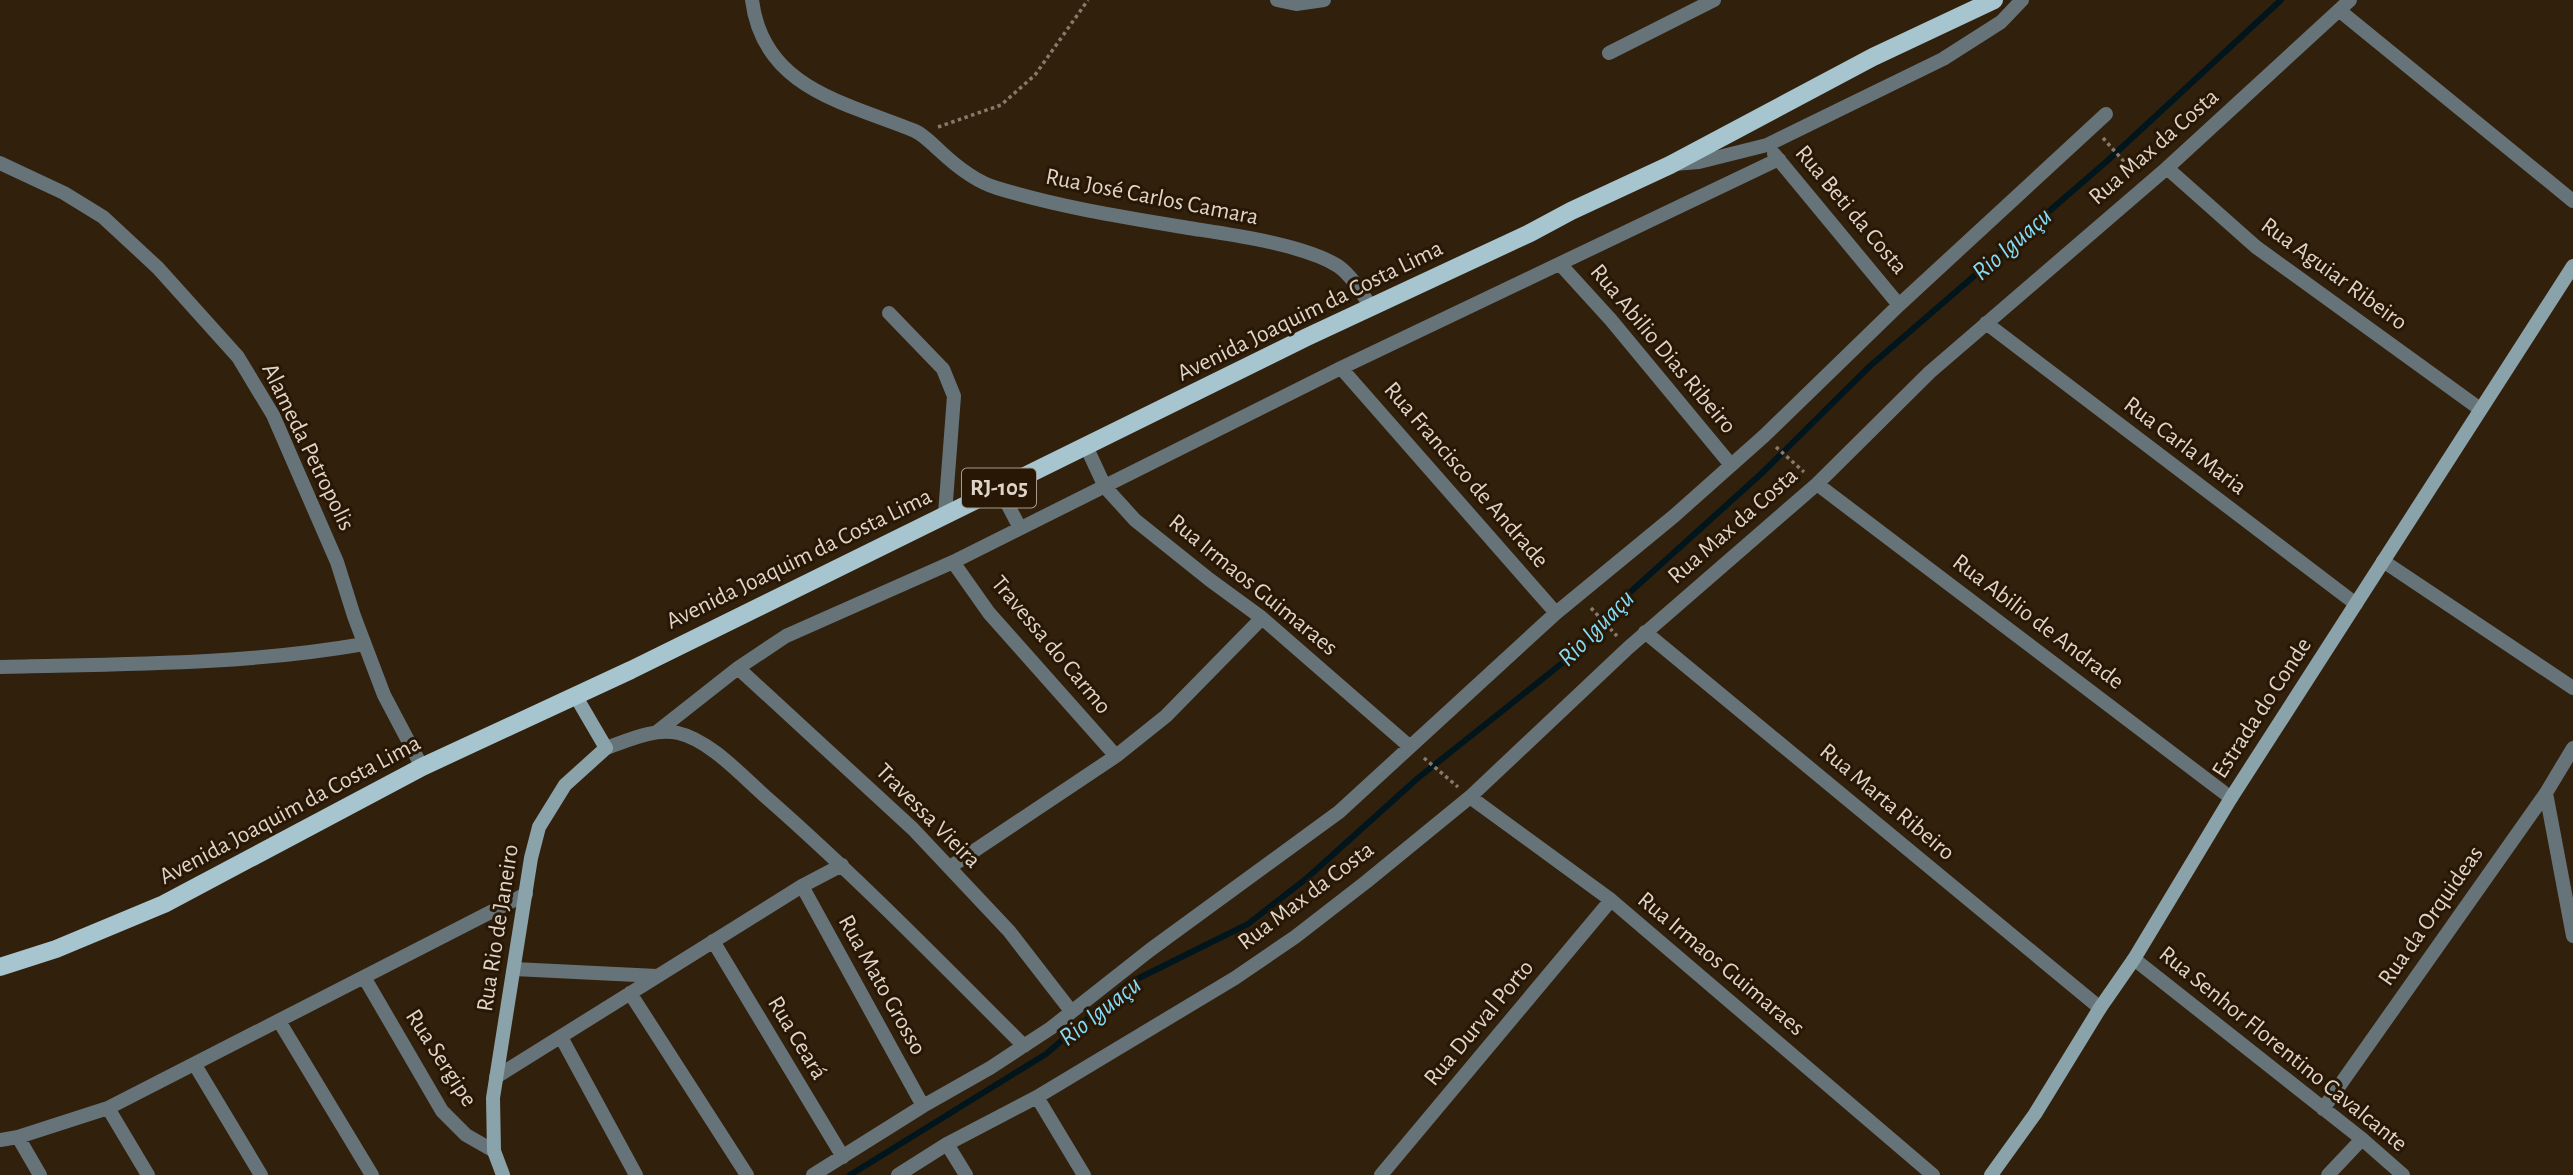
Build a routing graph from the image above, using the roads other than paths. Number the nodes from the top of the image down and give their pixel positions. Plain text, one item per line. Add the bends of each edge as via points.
1 (752, 0) edge
2 (1277, 0) edge
3 (1324, 0) edge
4 (1714, 0) edge
5 (1994, 0) edge
6 (2022, 0) edge
7 (2345, 5) edge
8 (1609, 53) dead end
9 (2106, 114) dead end
10 (1767, 145) junction
11 (1779, 159) junction
12 (0, 163) edge
13 (1671, 165) junction
14 (2167, 169) junction
15 (2573, 201) edge
16 (1560, 264) junction
17 (2573, 266) edge
18 (1899, 305) junction
19 (1371, 307) junction
20 (889, 313) dead end
21 (1986, 323) junction
22 (1341, 368) junction
23 (2480, 409) junction
24 (1086, 446) junction
25 (1731, 465) junction
26 (1813, 480) junction
27 (1105, 487) junction
28 (999, 488) junction
29 (945, 514) junction
30 (1020, 528) junction
31 (2383, 561) junction
32 (953, 562) junction
33 (2356, 604) junction
34 (1556, 613) junction
35 (1262, 618) junction
36 (1646, 632) junction
37 (364, 644) junction
38 (0, 667) edge
39 (738, 668) junction
40 (2573, 688) edge
41 (575, 695) junction
42 (658, 731) junction
43 (606, 748) junction
44 (2573, 748) edge
45 (1413, 749) junction
46 (1116, 756) junction
47 (422, 767) junction
48 (2546, 793) junction
49 (1466, 794) junction
50 (2231, 797) junction
51 (842, 865) junction
52 (950, 867) junction
53 (802, 886) junction
54 (526, 894) junction
55 (1611, 900) junction
56 (2573, 936) edge
57 (713, 941) junction
58 (2134, 960) junction
59 (0, 967) edge
60 (514, 969) junction
61 (657, 976) junction
62 (364, 977) junction
63 (630, 993) junction
64 (2100, 1007) junction
65 (1071, 1011) junction
66 (279, 1021) junction
67 (561, 1037) junction
68 (1024, 1046) junction
69 (195, 1065) junction
70 (496, 1077) junction
71 (1037, 1097) junction
72 (923, 1106) junction
73 (108, 1108) junction
74 (2323, 1109) junction
75 (18, 1137) junction
76 (2362, 1139) junction
77 (0, 1140) edge
78 (947, 1144) junction
79 (494, 1151) junction
80 (843, 1157) junction
81 (40, 1175) edge
82 (148, 1175) edge
83 (261, 1175) edge
84 (372, 1175) edge
85 (503, 1175) edge
86 (636, 1175) edge
87 (747, 1175) edge
88 (813, 1175) edge
89 (898, 1175) edge
90 (966, 1175) edge
91 (1084, 1175) edge
92 (1381, 1175) edge
93 (1933, 1175) edge
94 (1991, 1175) edge
95 (2328, 1175) edge
96 (2403, 1175) edge

1 - 19 street, Rua José Carlos Camara via 775,58 803,85 919,133 958,167 993,187 1065,207 1244,237 1311,255 1339,267
2 - 3 street via 1296,4
4 - 8 street
5 - 13 main road, Avenida Joaquim da Costa Lima / RJ-105 via 1873,57
6 - 10 street via 2001,22 1943,59
7 - 14 street, Rua Max da Costa
7 - 15 street
9 - 18 street, Rua Max da Costa
10 - 11 street, Rua Beti da Costa
10 - 13 street
11 - 16 street
11 - 18 street, Rua Beti da Costa
12 - 37 street, Alameda Petropolis via 103,217 158,268 238,357 272,415 310,500 337,562
13 - 19 main road, Avenida Joaquim da Costa Lima / RJ-105
14 - 21 street, Rua Max da Costa
14 - 23 street, Rua Aguiar Ribeiro via 2256,247
16 - 22 street
16 - 25 street, Rua Abilio Dias Ribeiro
17 - 23 street, Estrada do Conde
18 - 25 street, Rua Max da Costa
19 - 24 main road, Avenida Joaquim da Costa Lima / RJ-105
20 - 29 street via 943,369 954,396
21 - 26 street, Rua Max da Costa
21 - 33 street, Rua Carla Maria
22 - 27 street
22 - 34 street, Rua Francisco de Andrade
23 - 31 street, Estrada do Conde
24 - 27 street, Rua Irmaos Guimaraes
24 - 28 main road, Avenida Joaquim da Costa Lima / RJ-105
25 - 34 street, Rua Max da Costa
26 - 36 street, Rua Max da Costa
26 - 50 street, Rua Abilio de Andrade
27 - 30 street
27 - 35 street, Rua Irmaos Guimaraes via 1135,520
28 - 29 main road, Avenida Joaquim da Costa Lima / RJ-105
28 - 30 street
29 - 41 main road, Avenida Joaquim da Costa Lima / RJ-105
30 - 32 street
31 - 33 street, Estrada do Conde
31 - 40 street
32 - 39 street via 786,636
32 - 46 street, Travessa do Carmo via 989,612
33 - 50 street, Estrada do Conde
34 - 45 street, Rua Max da Costa
35 - 45 street, Rua Irmaos Guimaraes
35 - 46 street via 1166,716
36 - 49 street, Rua Max da Costa
36 - 64 street, Rua Marta Ribeiro
37 - 38 street via 250,658
37 - 47 street, Alameda Petropolis via 384,695
39 - 42 street
39 - 52 street, Travessa Vieira
41 - 43 street
41 - 47 main road, Avenida Joaquim da Costa Lima / RJ-105
42 - 43 street
42 - 51 street via 694,738 705,746
43 - 54 street, Rua Rio de Janeiro via 565,785 538,827
44 - 48 street, Rua da Orquideas
45 - 65 street, Rua Max da Costa via 1339,812
46 - 52 street
47 - 59 main road, Avenida Joaquim da Costa Lima / RJ-105 via 164,904
48 - 56 street
48 - 74 street, Rua da Orquideas
49 - 55 street, Rua Irmaos Guimaraes
49 - 71 street, Rua Max da Costa via 1295,937
50 - 58 street, Estrada do Conde
51 - 53 street
51 - 68 street
52 - 65 street, Travessa Vieira via 1009,931
53 - 57 street
53 - 72 street, Rua Mato Grosso
54 - 60 street, Rua Rio de Janeiro
54 - 62 street
55 - 92 street, Rua Durval Porto
55 - 93 street, Rua Irmaos Guimaraes
57 - 61 street
57 - 80 street, Rua Ceará
58 - 64 street, Estrada do Conde
58 - 74 street, Rua Senhor Florentino Cavalcante
60 - 61 street
60 - 70 street, Rua Rio de Janeiro
61 - 63 street
62 - 66 street
62 - 79 street, Rua Sergipe via 442,1111 466,1135
63 - 67 street
63 - 87 street
64 - 94 street, Estrada do Conde via 2035,1114
65 - 68 street, Rua Max da Costa
66 - 69 street
66 - 84 street
67 - 70 street
67 - 86 street
68 - 72 street, Rua Max da Costa
69 - 73 street
69 - 83 street
70 - 79 street, Rua Rio de Janeiro
71 - 78 street, Rua Max da Costa
71 - 91 street
72 - 80 street, Rua Max da Costa
73 - 75 street
73 - 82 street
74 - 76 street, Rua Senhor Florentino Cavalcante
75 - 77 street
75 - 81 street
76 - 95 street
76 - 96 street, Rua Senhor Florentino Cavalcante
78 - 89 street, Rua Max da Costa
78 - 90 street
79 - 85 street, Rua Rio de Janeiro
80 - 88 street, Rua Max da Costa

